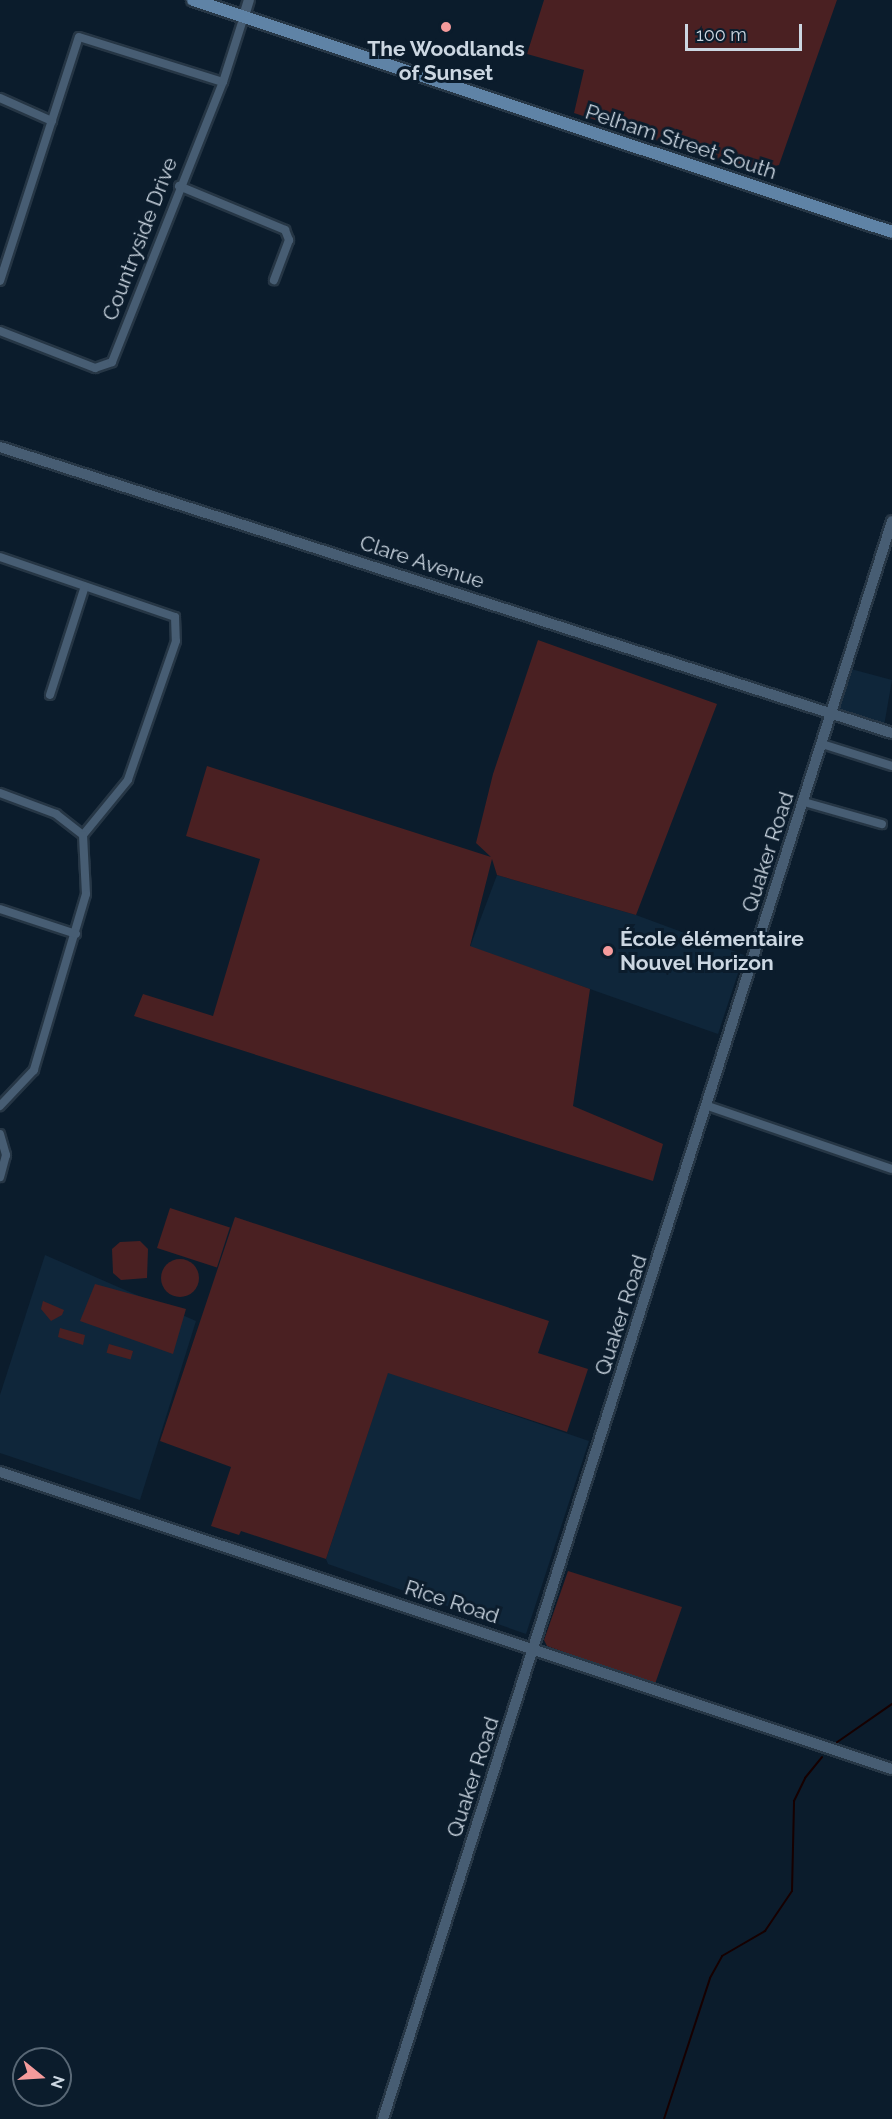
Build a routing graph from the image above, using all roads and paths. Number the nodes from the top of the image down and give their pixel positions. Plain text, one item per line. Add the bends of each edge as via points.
1 (193, 0) edge
2 (249, 0) edge
3 (244, 16) junction
4 (224, 82) junction
5 (0, 98) edge
6 (52, 121) junction
7 (179, 186) junction
8 (892, 232) edge
9 (274, 280) dead end
10 (0, 281) edge
11 (0, 331) edge
12 (0, 447) edge
13 (892, 521) edge
14 (0, 557) edge
15 (85, 586) junction
16 (50, 695) dead end
17 (832, 714) junction
18 (892, 733) edge
19 (822, 744) junction
20 (892, 766) edge
21 (0, 793) edge
22 (804, 802) junction
23 (882, 824) dead end
24 (83, 835) junction
25 (0, 909) edge
26 (76, 934) junction
27 (0, 1106) edge
28 (708, 1106) junction
29 (0, 1134) edge
30 (892, 1169) edge
31 (0, 1177) edge
32 (0, 1472) edge
33 (534, 1650) junction
34 (892, 1769) edge
35 (383, 2119) edge

1 - 3 main road, Pelham Street South
2 - 3 street
3 - 4 street, Countryside Drive
3 - 8 main road, Pelham Street South
4 - 6 street via 79,37
4 - 7 street, Countryside Drive
5 - 6 street
6 - 10 street
7 - 9 street via 285,230 289,240
7 - 11 street, Countryside Drive via 112,362 95,368
12 - 17 street, Clare Avenue
13 - 17 street, Quaker Road
14 - 15 street
15 - 16 street
15 - 24 street via 175,617 177,626 176,641 128,780
17 - 18 street, Clare Avenue
17 - 19 street, Quaker Road
19 - 20 street
19 - 22 street, Quaker Road
21 - 24 street via 56,814
22 - 23 street
22 - 28 street, Quaker Road
24 - 26 street via 86,894
25 - 26 street
26 - 27 street via 34,1070
28 - 30 street
28 - 33 street, Quaker Road
29 - 31 street via 6,1155
32 - 33 street, Rice Road
33 - 34 street, Rice Road
33 - 35 street, Quaker Road

